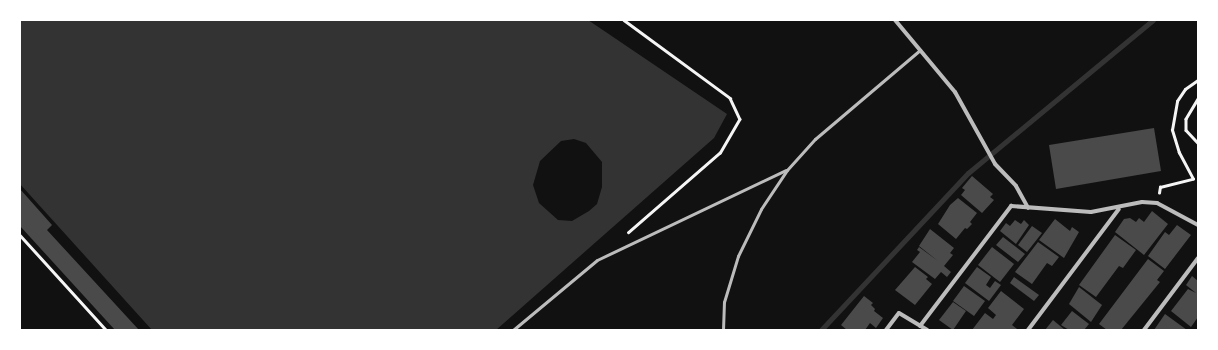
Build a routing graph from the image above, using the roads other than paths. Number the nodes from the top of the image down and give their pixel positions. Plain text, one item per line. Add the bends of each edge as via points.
1 (895, 20) edge
2 (920, 50) junction
3 (787, 170) junction
4 (1028, 208) junction
5 (1119, 209) junction
6 (1198, 225) edge
7 (1198, 258) edge
8 (920, 326) junction
9 (513, 330) edge
10 (723, 330) edge
11 (886, 330) edge
12 (926, 330) edge
13 (1028, 330) edge
14 (1144, 330) edge

1 - 2 street
2 - 3 lane via 815,139
2 - 4 street via 955,92 995,164 1016,186
3 - 9 lane via 597,260
3 - 10 lane via 760,209 738,256 724,302
4 - 5 street via 1091,212
4 - 8 street via 1011,206
5 - 6 street via 1142,202 1157,203
5 - 13 street
7 - 14 street
8 - 11 street via 900,313
8 - 12 street

